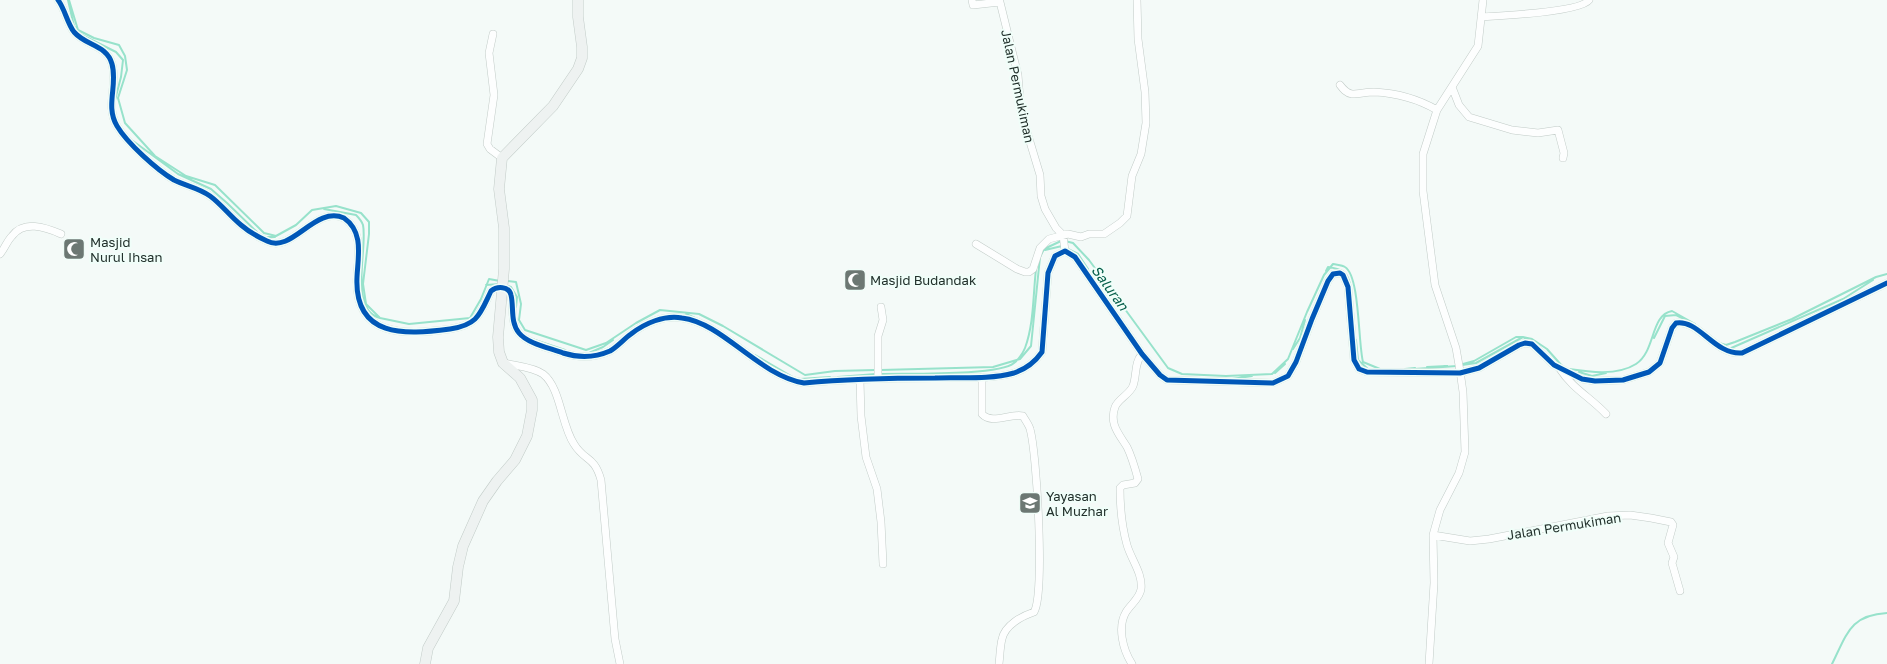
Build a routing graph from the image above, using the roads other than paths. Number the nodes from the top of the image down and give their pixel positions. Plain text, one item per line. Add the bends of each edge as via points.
1 (58, 0) edge
2 (578, 0) edge
3 (972, 0) edge
4 (1137, 0) edge
5 (1483, 0) edge
6 (1589, 0) edge
7 (1003, 1) edge
8 (1481, 18) junction
9 (493, 34) dead end
10 (1340, 85) dead end
11 (1452, 87) junction
12 (1437, 110) junction
13 (502, 158) junction
14 (1563, 158) dead end
15 (61, 234) dead end
16 (1063, 236) junction
17 (976, 244) dead end
18 (1065, 250) junction
19 (0, 254) edge
20 (1887, 283) edge
21 (502, 286) junction
22 (881, 307) dead end
23 (1142, 354) junction
24 (503, 363) junction
25 (1560, 368) junction
26 (1460, 372) junction
27 (878, 377) junction
28 (982, 377) junction
29 (860, 380) junction
30 (1606, 414) dead end
31 (1433, 535) junction
32 (883, 564) dead end
33 (1680, 591) dead end
34 (425, 664) edge
35 (620, 664) edge
36 (999, 664) edge
37 (1132, 664) edge
38 (1429, 664) edge

1 - 21 street via 74,32 86,42 102,48 110,58 114,79 112,117 118,128 152,164 175,180 205,193 241,226 274,244 328,216 339,216 350,223 358,243 359,298 373,322 384,329 399,332 466,326 477,319 491,291
2 - 13 street via 582,58 578,69 553,106
3 - 7 street, Jalan Permukiman via 974,5
4 - 16 street via 1146,123 1141,154 1132,176 1127,216 1104,234
5 - 8 street
6 - 8 street via 1582,5 1529,15
7 - 16 street, Jalan Permukiman via 1018,74 1021,112 1040,175 1041,196 1045,209
8 - 11 street via 1478,46
9 - 13 street via 489,53 494,95 487,144
10 - 12 street via 1352,94 1375,92 1408,97
11 - 12 street
11 - 14 street via 1461,109 1469,117 1512,130 1538,133 1558,130
12 - 26 street via 1423,154 1423,191 1435,285 1456,348
13 - 21 street via 499,189 504,228
15 - 19 street via 50,229 23,227 11,237
16 - 17 street via 1053,237 1044,243 1033,269 1029,272 1017,269
16 - 18 street, Jalan Permukiman
18 - 23 street via 1081,264
18 - 28 street via 1055,256 1048,273 1042,352 1035,362 1014,373
20 - 25 street via 1742,353 1727,352 1683,322 1676,323 1672,328 1660,363 1640,376 1595,381 1582,379
21 - 24 street via 498,337
21 - 29 street via 511,294 514,324 520,334 573,356 588,358 610,351 631,333 647,324 664,318 683,318 709,328 764,366 795,381 804,383
22 - 27 street via 883,320 878,336
23 - 26 street via 1167,380 1273,383 1288,376 1328,281 1333,274 1338,273 1343,275 1348,286 1354,360 1359,369 1367,372
23 - 37 street via 1137,360 1133,385 1115,407 1114,423 1132,458 1138,479 1135,483 1122,484 1120,488 1126,539 1141,584 1140,593 1123,618 1123,645 1125,654
24 - 34 street via 520,378 532,400 527,436 515,460 496,481 483,501 464,546 458,567 454,601 428,648
24 - 35 street via 543,374 551,383 573,443 580,453 598,467 615,639
25 - 26 street via 1532,344 1525,343 1479,368
25 - 30 street via 1571,384
26 - 31 street via 1465,452 1459,473 1440,510
27 - 28 street
27 - 29 street
28 - 36 street via 982,414 997,418 1023,416 1030,428 1037,476 1039,599 1034,612 1014,622 1004,632
29 - 32 street via 866,457 878,489
31 - 33 street, Jalan Permukiman via 1470,541 1489,539 1608,516 1630,516 1671,522 1674,525 1668,543 1674,556 1672,563
31 - 38 street via 1434,583

